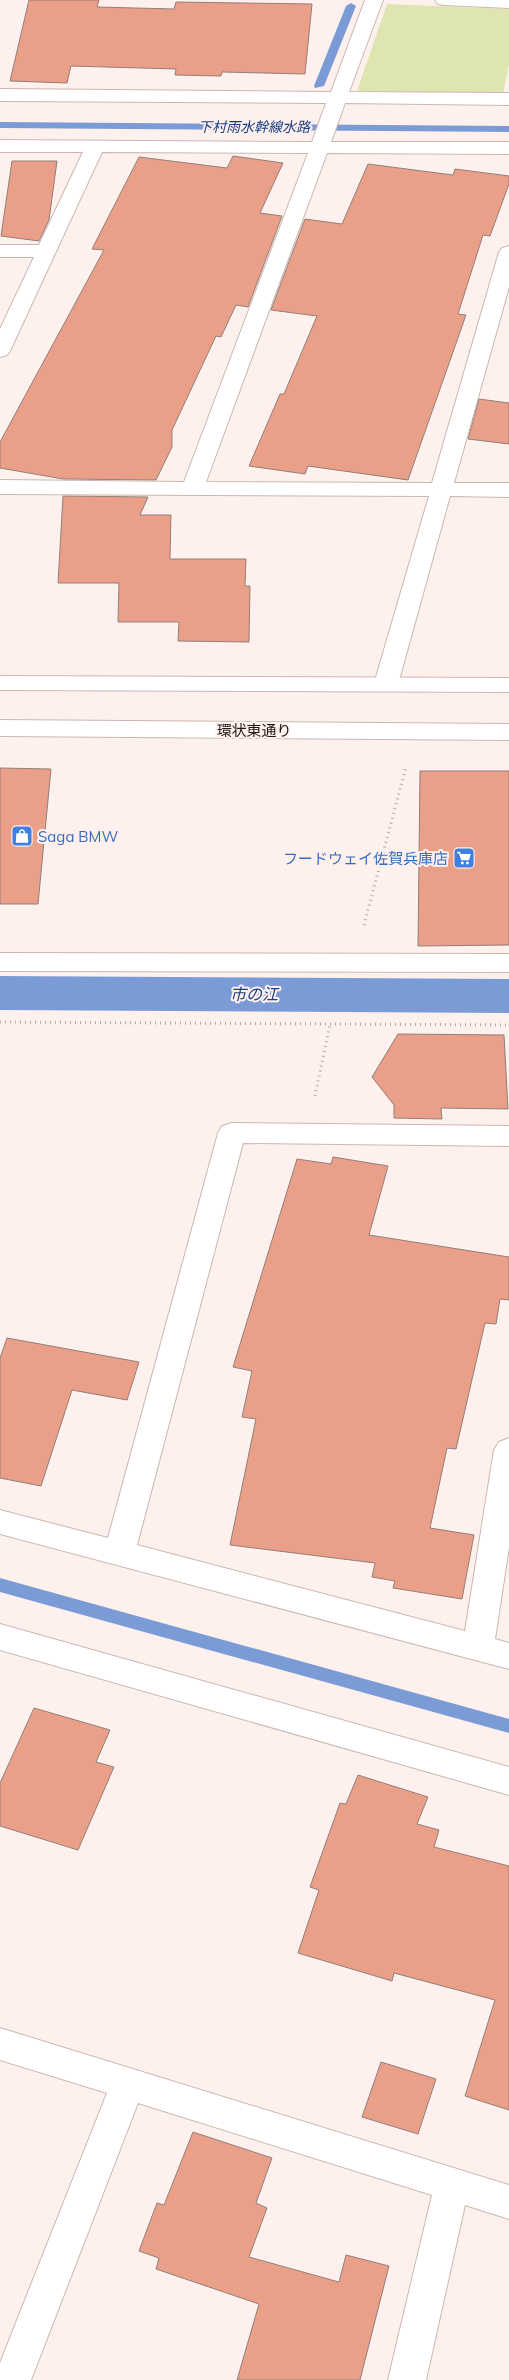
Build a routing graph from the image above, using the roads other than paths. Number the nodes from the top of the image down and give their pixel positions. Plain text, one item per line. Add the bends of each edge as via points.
1 (374, 0) edge
2 (444, 0) edge
3 (509, 3) edge
4 (0, 95) edge
5 (509, 99) edge
6 (336, 104) junction
7 (321, 143) junction
8 (0, 146) edge
9 (95, 147) junction
10 (509, 148) edge
11 (0, 251) edge
12 (46, 251) junction
13 (509, 252) edge
14 (0, 351) edge
15 (0, 487) edge
16 (193, 487) junction
17 (443, 490) junction
18 (509, 490) edge
19 (0, 683) edge
20 (386, 684) junction
21 (509, 685) edge
22 (0, 728) edge
23 (509, 732) edge
24 (0, 962) edge
25 (509, 964) edge
26 (509, 1136) edge
27 (509, 1450) edge
28 (0, 1522) edge
29 (119, 1554) junction
30 (0, 1637) edge
31 (478, 1648) junction
32 (509, 1656) edge
33 (509, 1781) edge
34 (0, 2044) edge
35 (128, 2084) junction
36 (452, 2184) junction
37 (509, 2202) edge
38 (12, 2380) edge
39 (407, 2380) edge

1 - 6 street
2 - 3 street
4 - 6 street
5 - 6 street
6 - 7 street
7 - 9 street
7 - 10 street
7 - 16 street
8 - 9 street
9 - 12 street
11 - 12 street
12 - 14 street
13 - 17 street
15 - 16 street
16 - 17 street
17 - 18 street
17 - 20 street
19 - 20 street
20 - 21 street
22 - 23 street, 環状東通り
24 - 25 street
26 - 29 street via 232,1133
27 - 31 street
28 - 29 street
29 - 31 street
30 - 33 street
31 - 32 street
34 - 35 street
35 - 36 street
35 - 38 street
36 - 37 street
36 - 39 street

